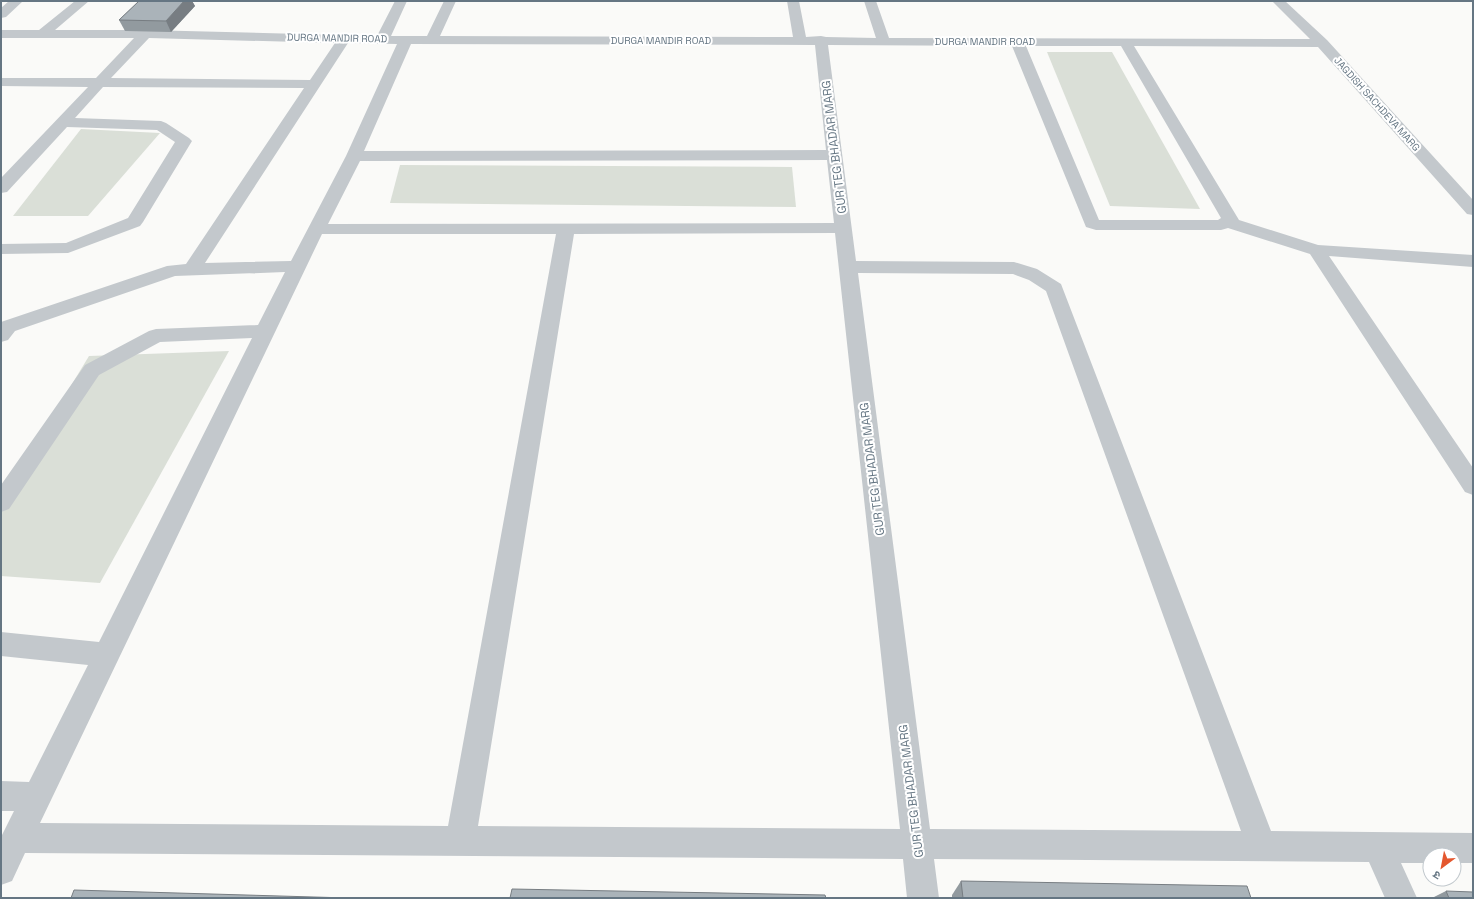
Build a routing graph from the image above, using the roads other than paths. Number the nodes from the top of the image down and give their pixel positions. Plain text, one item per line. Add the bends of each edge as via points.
1 (17, 1) edge
2 (83, 1) edge
3 (401, 1) edge
4 (450, 1) edge
5 (793, 1) edge
6 (870, 1) edge
7 (1278, 1) edge
8 (1, 14) edge
9 (43, 33) junction
10 (1, 34) edge
11 (145, 34) junction
12 (344, 39) junction
13 (382, 40) junction
14 (406, 40) junction
15 (432, 40) junction
16 (811, 40) junction
17 (884, 41) junction
18 (1017, 41) junction
19 (1125, 42) junction
20 (1322, 43) junction
21 (101, 81) junction
22 (1, 82) edge
23 (313, 84) junction
24 (63, 122) junction
25 (835, 155) junction
26 (354, 156) junction
27 (1, 188) edge
28 (1473, 210) edge
29 (1226, 223) junction
30 (566, 228) junction
31 (843, 228) junction
32 (316, 229) junction
33 (1, 249) edge
34 (1316, 250) junction
35 (1473, 261) edge
36 (297, 266) junction
37 (848, 267) junction
38 (192, 269) junction
39 (3, 329) edge
40 (265, 331) junction
41 (1473, 486) edge
42 (1, 503) edge
43 (1, 644) edge
44 (107, 655) junction
45 (1, 796) edge
46 (37, 797) junction
47 (17, 838) junction
48 (461, 840) junction
49 (917, 843) junction
50 (1261, 846) junction
51 (1378, 847) junction
52 (1473, 848) edge
53 (1, 870) edge
54 (923, 898) edge
55 (1401, 898) edge

1 - 8 street
2 - 9 street
3 - 13 street
4 - 15 street
5 - 16 street, GUR TEG BHADAR MARG
6 - 17 street
7 - 20 street, JAGDISH SACHDEVA MARG
9 - 10 street, DURGA MANDIR ROAD
9 - 11 street, DURGA MANDIR ROAD
11 - 12 street, DURGA MANDIR ROAD
11 - 21 street
12 - 13 street, DURGA MANDIR ROAD
12 - 23 street
13 - 14 street, DURGA MANDIR ROAD
14 - 15 street, DURGA MANDIR ROAD
14 - 26 street
15 - 16 street, DURGA MANDIR ROAD
16 - 17 street, DURGA MANDIR ROAD
16 - 25 street, GUR TEG BHADAR MARG
17 - 18 street, DURGA MANDIR ROAD
18 - 19 street, DURGA MANDIR ROAD
18 - 29 street via 1092,223
19 - 20 street, DURGA MANDIR ROAD
19 - 29 street via 1230,218 1230,222
20 - 28 street, JAGDISH SACHDEVA MARG
21 - 22 street
21 - 23 street
21 - 24 street
23 - 38 street
24 - 27 street
24 - 33 street via 161,126 184,141 134,222 68,248
25 - 26 street
25 - 31 street, GUR TEG BHADAR MARG
26 - 32 street
29 - 34 street
30 - 31 street
30 - 32 street
30 - 48 street
31 - 37 street, GUR TEG BHADAR MARG
32 - 36 street
34 - 35 street
34 - 41 street
36 - 38 street
36 - 40 street
37 - 49 street, GUR TEG BHADAR MARG
37 - 50 street via 1014,268 1030,272 1054,288
38 - 39 street via 172,270
40 - 42 street via 156,336 92,370
40 - 44 street
43 - 44 street
44 - 46 street
45 - 46 street
46 - 47 street
47 - 48 street
47 - 53 street
48 - 49 street
49 - 50 street
49 - 54 street, GUR TEG BHADAR MARG
50 - 51 street
51 - 52 street
51 - 55 street

